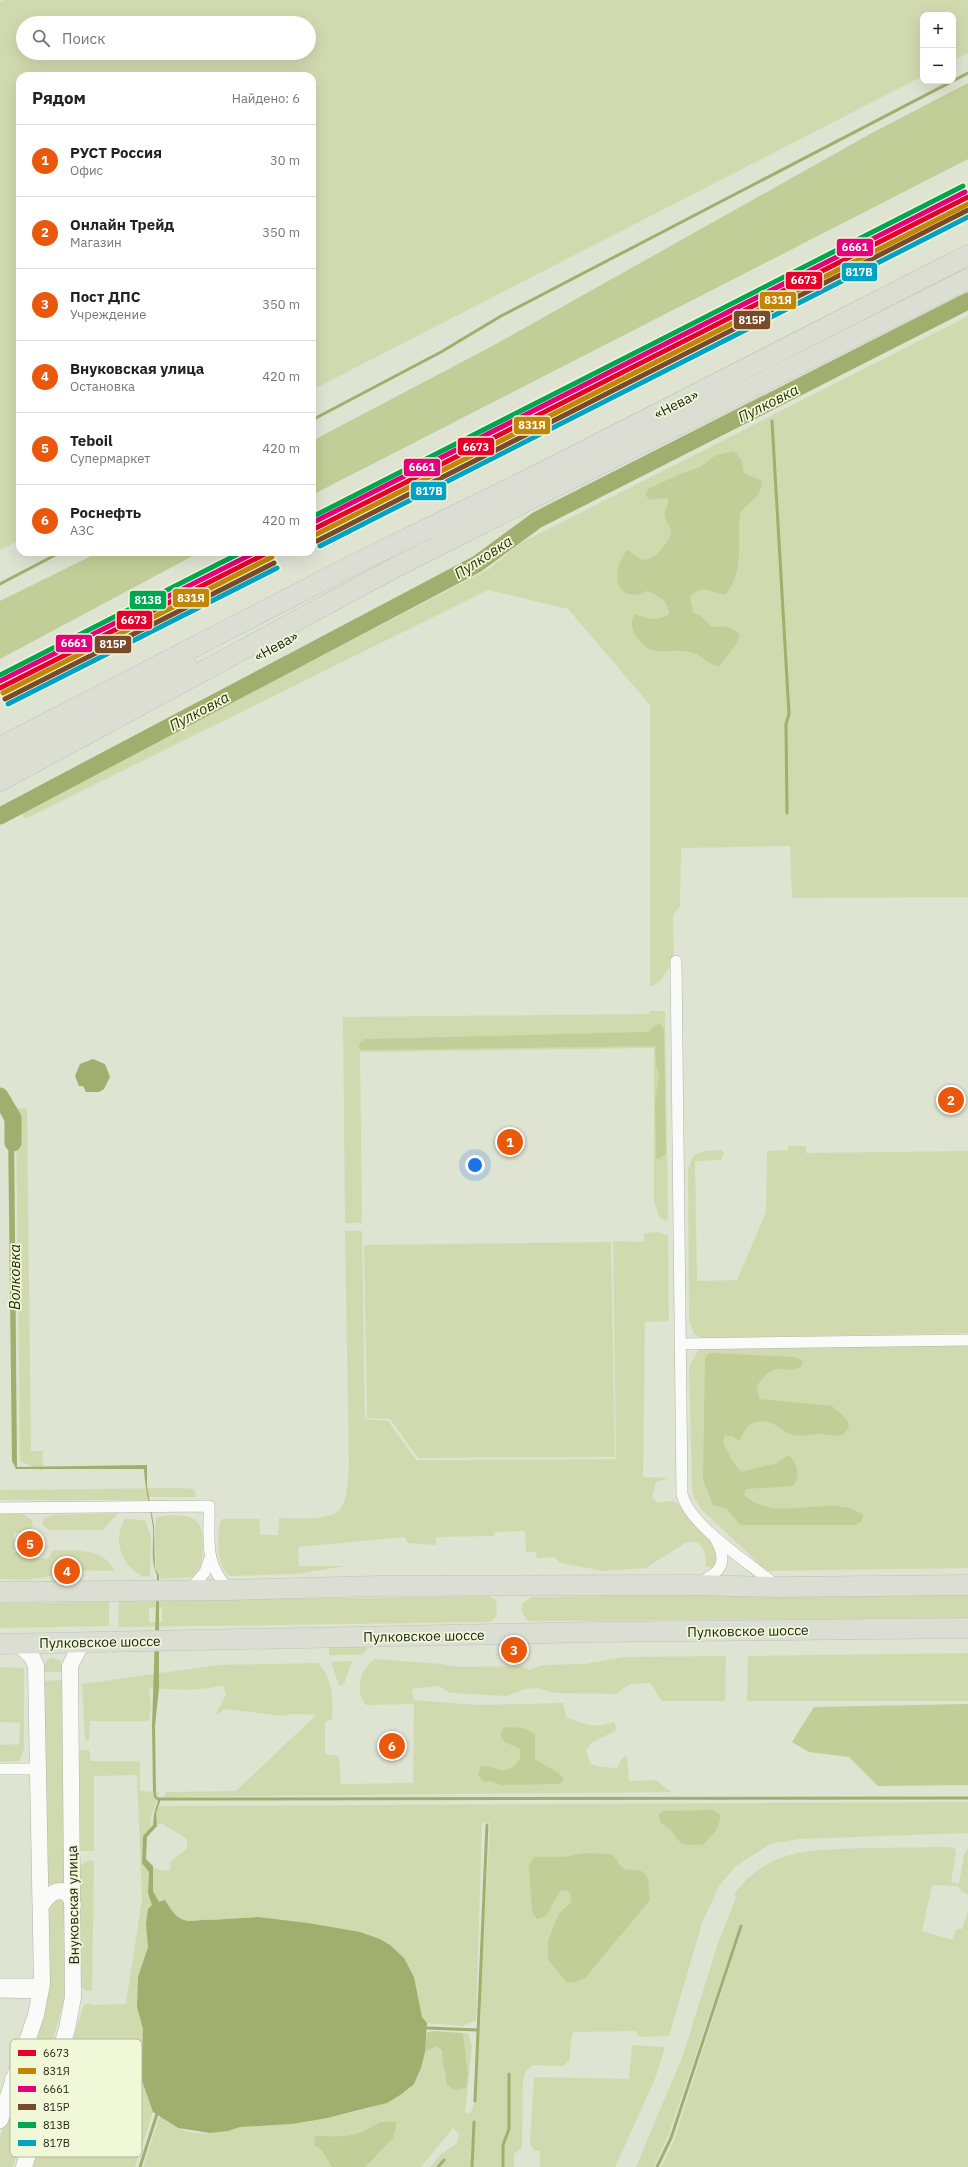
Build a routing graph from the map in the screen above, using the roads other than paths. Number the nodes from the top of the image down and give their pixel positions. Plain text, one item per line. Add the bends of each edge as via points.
1 (968, 255) edge
2 (968, 279) edge
3 (549, 491) junction
4 (384, 552) junction
5 (0, 747) edge
6 (0, 763) edge
7 (0, 781) edge
8 (0, 795) edge
9 (676, 961) dead end
10 (968, 1340) edge
11 (680, 1344) junction
12 (0, 1508) edge
13 (713, 1534) junction
14 (210, 1557) junction
15 (692, 1585) junction
16 (968, 1585) edge
17 (778, 1587) junction
18 (189, 1590) junction
19 (228, 1590) junction
20 (0, 1592) edge
21 (968, 1628) edge
22 (86, 1642) junction
23 (9, 1644) edge
24 (39, 1768) junction
25 (0, 1769) edge
26 (42, 1904) junction
27 (73, 1905) junction
28 (0, 1984) edge
29 (42, 1989) junction
30 (0, 1992) edge
31 (27, 2039) edge
32 (65, 2039) edge
33 (10, 2088) edge
34 (0, 2120) edge
35 (27, 2157) edge
36 (24, 2167) edge

1 - 4 highway, «Нева»
2 - 3 highway, «Нева»
3 - 7 highway, «Нева» via 394,568
3 - 8 highway, «Нева» via 480,534 157,712
4 - 5 highway, «Нева» via 341,571
4 - 6 highway, «Нева» via 359,569 147,687
9 - 11 street
10 - 11 street
11 - 13 street via 682,1494 692,1514
12 - 14 street via 209,1506
13 - 15 street via 722,1550 722,1563 711,1576
13 - 17 street
14 - 18 street via 205,1572
14 - 19 street via 214,1571
15 - 17 highway
15 - 19 highway via 378,1586
16 - 17 highway
18 - 19 highway
18 - 20 highway
21 - 22 highway, Пулковское шоссе
22 - 23 highway, Пулковское шоссе
22 - 27 street, Внуковская улица via 78,1650 70,1666
23 - 24 street via 32,1657 36,1666
24 - 25 street
24 - 26 street
26 - 27 street via 50,1895 60,1891 69,1894
26 - 29 street
27 - 32 street, Внуковская улица via 74,1997
28 - 29 street
29 - 30 street
29 - 31 street
33 - 34 street
35 - 36 street, Внуковская улица

